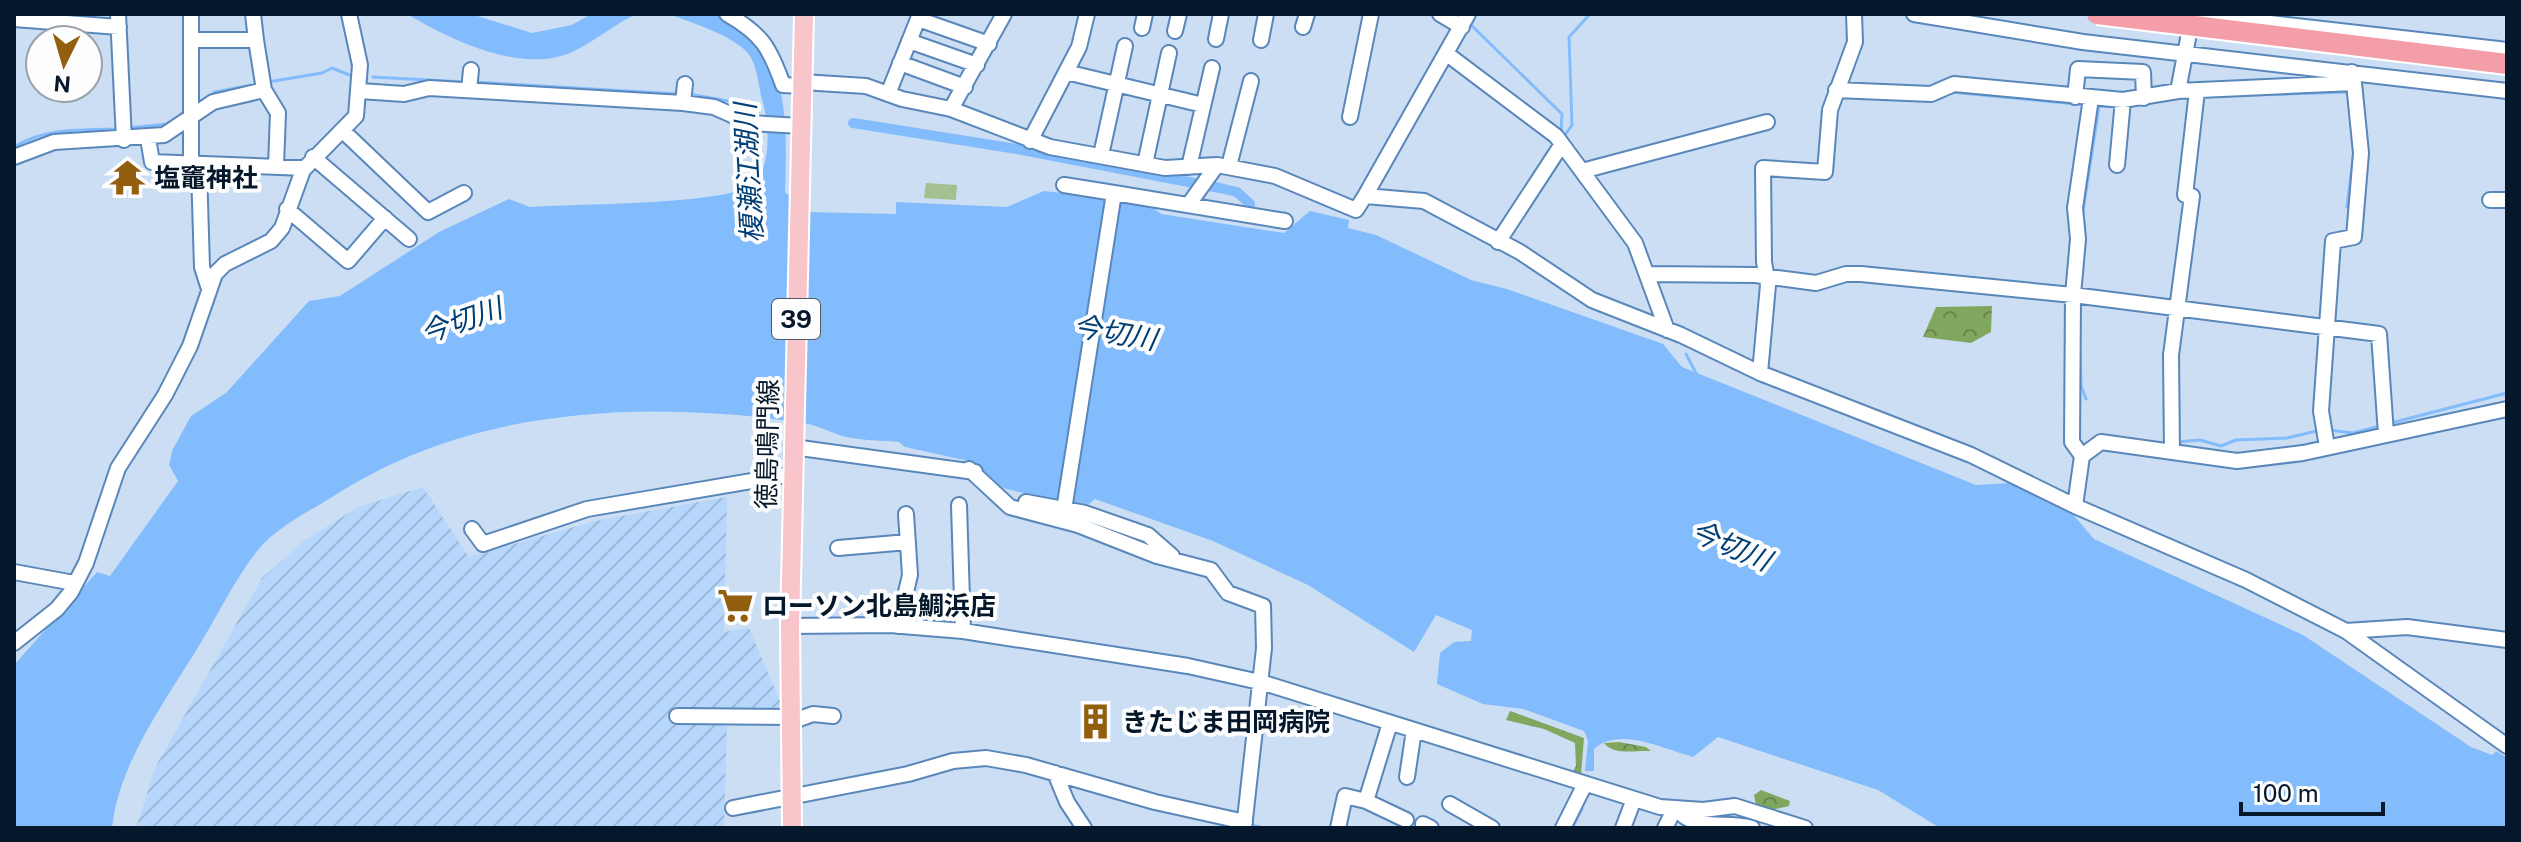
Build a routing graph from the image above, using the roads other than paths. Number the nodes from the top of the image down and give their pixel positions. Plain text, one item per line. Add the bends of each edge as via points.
1 (191, 14) edge
2 (253, 14) edge
3 (349, 14) edge
4 (727, 14) edge
5 (804, 14) edge
6 (1002, 14) edge
7 (1087, 14) edge
8 (1179, 14) edge
9 (1221, 14) edge
10 (1266, 14) edge
11 (1371, 14) edge
12 (1440, 14) edge
13 (1854, 14) edge
14 (1914, 14) edge
15 (2097, 14) edge
16 (2193, 14) edge
17 (919, 17) edge
18 (14, 19) edge
19 (118, 21) edge
20 (1465, 21) edge
21 (1175, 31) dead end
22 (1216, 39) dead end
23 (192, 40) junction
24 (256, 40) junction
25 (1261, 40) dead end
26 (909, 41) junction
27 (989, 44) junction
28 (1125, 46) dead end
29 (2507, 50) edge
30 (1169, 53) dead end
31 (2183, 53) junction
32 (1447, 54) junction
33 (900, 63) junction
34 (2507, 64) edge
35 (977, 65) junction
36 (1212, 68) dead end
37 (1066, 72) junction
38 (2353, 78) junction
39 (1251, 81) dead end
40 (802, 84) junction
41 (1116, 84) junction
42 (263, 85) junction
43 (965, 87) junction
44 (1836, 90) junction
45 (360, 91) junction
46 (2178, 91) junction
47 (2507, 91) edge
48 (888, 94) junction
49 (1160, 94) junction
50 (2197, 94) junction
51 (2075, 97) junction
52 (2144, 98) junction
53 (2091, 103) junction
54 (2123, 104) junction
55 (1203, 105) junction
56 (951, 109) junction
57 (193, 110) junction
58 (1350, 117) dead end
59 (1767, 122) dead end
60 (796, 126) junction
61 (343, 131) junction
62 (124, 134) junction
63 (148, 138) junction
64 (1030, 141) junction
65 (1562, 144) junction
66 (1101, 155) junction
67 (14, 157) edge
68 (309, 162) junction
69 (191, 163) junction
70 (1145, 164) junction
71 (2117, 165) dead end
72 (276, 166) junction
73 (1223, 166) junction
74 (1189, 167) junction
75 (1586, 170) junction
76 (1064, 185) dead end
77 (464, 193) dead end
78 (1114, 196) junction
79 (1365, 196) junction
80 (1194, 198) junction
81 (2490, 200) dead end
82 (2507, 200) edge
83 (287, 209) junction
84 (385, 218) junction
85 (1285, 221) dead end
86 (409, 239) dead end
87 (1498, 242) junction
88 (1652, 274) junction
89 (1766, 278) junction
90 (208, 286) junction
91 (2077, 296) junction
92 (2175, 308) junction
93 (2327, 328) junction
94 (1667, 330) junction
95 (1760, 373) junction
96 (2507, 409) edge
97 (2386, 427) junction
98 (2324, 435) junction
99 (793, 445) junction
100 (2172, 446) junction
101 (2082, 456) junction
102 (969, 469) junction
103 (793, 474) junction
104 (959, 505) dead end
105 (2075, 506) junction
106 (1064, 508) junction
107 (906, 514) dead end
108 (472, 529) dead end
109 (908, 542) junction
110 (838, 548) dead end
111 (1176, 560) junction
112 (14, 572) edge
113 (74, 583) junction
114 (790, 626) junction
115 (898, 626) junction
116 (963, 631) junction
117 (2346, 631) junction
118 (2507, 640) edge
119 (14, 643) edge
120 (1261, 682) junction
121 (677, 716) dead end
122 (833, 716) dead end
123 (791, 720) junction
124 (1390, 723) junction
125 (1414, 730) junction
126 (2507, 746) edge
127 (1055, 773) junction
128 (1407, 777) dead end
129 (1585, 784) junction
130 (792, 795) junction
131 (1634, 799) junction
132 (1366, 801) junction
133 (1450, 804) dead end
134 (733, 808) dead end
135 (1675, 808) junction
136 (1406, 820) dead end
137 (1244, 825) edge
138 (1692, 825) edge
139 (1486, 826) edge
140 (792, 828) edge
141 (1084, 828) edge
142 (1338, 828) edge
143 (1563, 828) edge
144 (1623, 828) edge
145 (1665, 828) edge
146 (1752, 828) edge
147 (1805, 828) edge

1 - 23 street
2 - 24 street
3 - 45 street
4 - 40 street via 755,30 783,85
5 - 40 main road, 徳島鳴門線 / 39
6 - 27 street
7 - 37 street
8 - 21 street
9 - 22 street
10 - 25 street
11 - 58 street
12 - 20 street
13 - 44 street via 1855,42
14 - 31 street
15 - 34 highway, bridge
16 - 29 street
16 - 31 street
17 - 26 street
17 - 27 street
18 - 19 street
19 - 62 street
20 - 32 street
23 - 24 street
23 - 57 street
24 - 42 street
26 - 33 street
26 - 35 street
27 - 35 street
28 - 41 street
30 - 49 street
31 - 38 street
31 - 46 street
32 - 65 street
32 - 79 street
33 - 43 street
33 - 48 street
35 - 43 street
36 - 55 street
37 - 41 street
37 - 64 street
38 - 47 street
38 - 50 street
38 - 93 street via 2361,153 2357,221 2354,237 2333,241
39 - 73 street
40 - 48 street via 855,84
40 - 60 main road, 徳島鳴門線 / 39
41 - 49 street
41 - 66 street
42 - 57 street
42 - 72 street via 278,113
43 - 56 street
44 - 51 street via 1931,94 1954,84
44 - 89 street via 1825,172 1763,168
45 - 60 street via 404,94 470,80 684,94 739,120
45 - 61 street via 356,116
46 - 50 street
46 - 52 street
48 - 56 street
49 - 55 street
49 - 70 street
50 - 92 street via 2185,195 2192,196
51 - 52 street via 2078,69 2143,72
51 - 53 street
52 - 54 street
53 - 54 street
53 - 91 street via 2075,208
54 - 71 street
55 - 74 street
56 - 64 street
57 - 63 street via 173,131
57 - 69 street
59 - 75 street
60 - 99 main road, 徳島鳴門線 / 39
61 - 68 street
61 - 77 street via 428,212
62 - 63 street
62 - 67 street via 53,136
63 - 69 street via 152,162
64 - 66 street
65 - 75 street
65 - 87 street
66 - 70 street
68 - 72 street
68 - 83 street
68 - 84 street
69 - 72 street
69 - 90 street via 199,169 202,267
70 - 74 street
73 - 74 street
73 - 79 street via 1275,176 1356,210
73 - 80 street
75 - 88 street
76 - 78 street
78 - 80 street
78 - 106 street
79 - 87 street via 1424,201
80 - 85 street
81 - 82 street
83 - 84 street via 348,261
83 - 90 street via 282,228 271,241 225,264
84 - 86 street
87 - 94 street via 1592,300
88 - 89 street
88 - 94 street
89 - 91 street via 1816,283 1861,274
89 - 95 street
90 - 113 street via 190,346 118,468 86,563
91 - 92 street
91 - 101 street via 2072,442
92 - 93 street
92 - 100 street
93 - 97 street via 2379,334
93 - 98 street
94 - 95 street
95 - 105 street via 1898,424
96 - 97 street
97 - 98 street
98 - 100 street via 2237,461
99 - 102 street
99 - 103 main road, 徳島鳴門線 / 39
100 - 101 street via 2101,442
101 - 105 street
102 - 106 street via 1006,496
102 - 111 street via 1010,507
103 - 108 street via 587,509 483,544
103 - 114 main road, 徳島鳴門線 / 39
104 - 116 street
105 - 117 street via 2246,580
106 - 111 street via 1148,535
107 - 109 street
109 - 110 street
109 - 115 street via 910,575
111 - 120 street via 1211,570 1228,593 1263,606
112 - 113 street
113 - 119 street via 57,609
114 - 115 street
114 - 123 main road, 徳島鳴門線 / 39
115 - 116 street
116 - 120 street
117 - 118 street via 2407,627
117 - 126 street
120 - 124 street
120 - 137 street
121 - 123 street
122 - 123 street via 814,711
123 - 130 main road, 徳島鳴門線 / 39
124 - 125 street
124 - 132 street
125 - 128 street
125 - 129 street
127 - 130 street via 986,758
127 - 137 street
127 - 141 street
129 - 131 street
129 - 143 street
130 - 134 street
130 - 140 main road, 徳島鳴門線 / 39
131 - 135 street
131 - 144 street
132 - 136 street
132 - 142 street via 1345,796
133 - 139 street
135 - 138 street
135 - 145 street
135 - 147 street via 1735,806
138 - 146 street

